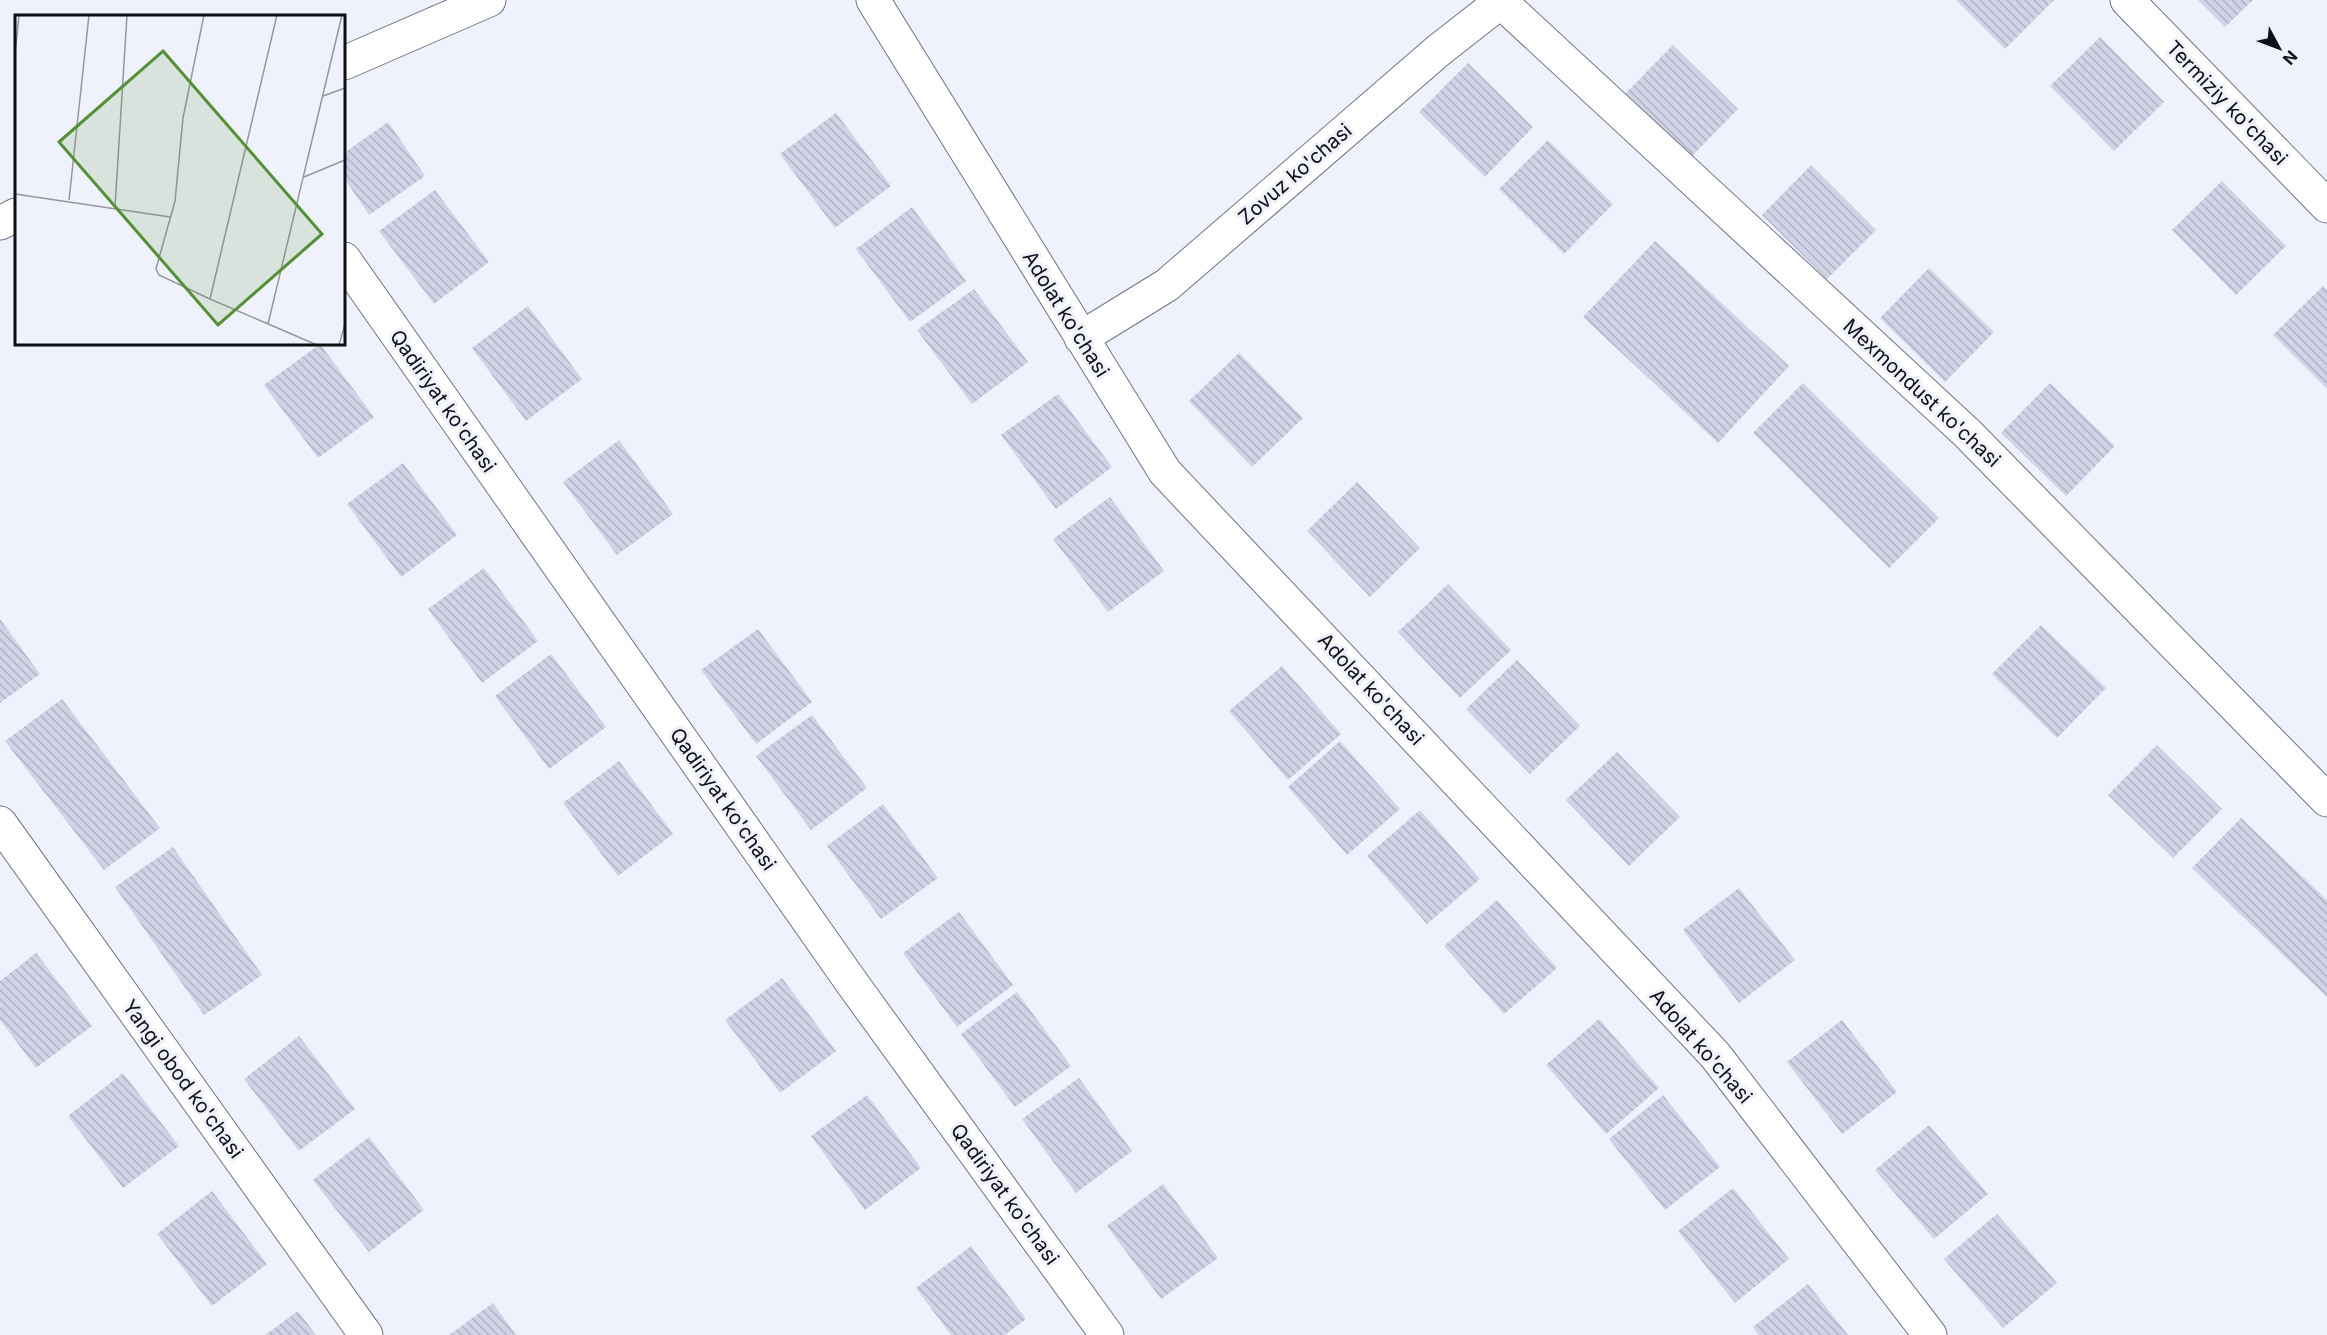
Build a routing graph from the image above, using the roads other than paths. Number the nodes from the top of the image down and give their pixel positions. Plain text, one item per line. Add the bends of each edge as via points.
1 (489, 0) edge
2 (873, 0) edge
3 (2127, 0) edge
4 (1502, 1) edge
5 (345, 63) edge
6 (2327, 206) edge
7 (15, 214) edge
8 (0, 222) edge
9 (345, 260) edge
10 (1080, 338) junction
11 (2327, 800) edge
12 (0, 823) edge
13 (366, 1335) edge
14 (1107, 1335) edge
15 (1930, 1335) edge

1 - 5 street
2 - 10 street, Adolat ko'chasi
3 - 6 street, Termiziy ko'chasi
4 - 10 street, Zovuz ko'chasi via 1439,50 1167,285
4 - 11 street, Mexmondust ko'chasi via 1966,433
7 - 8 street
9 - 14 street, Qadiriyat ko'chasi via 852,983
10 - 15 street, Adolat ko'chasi via 1165,472 1714,1055
12 - 13 street, Yangi obod ko'chasi

